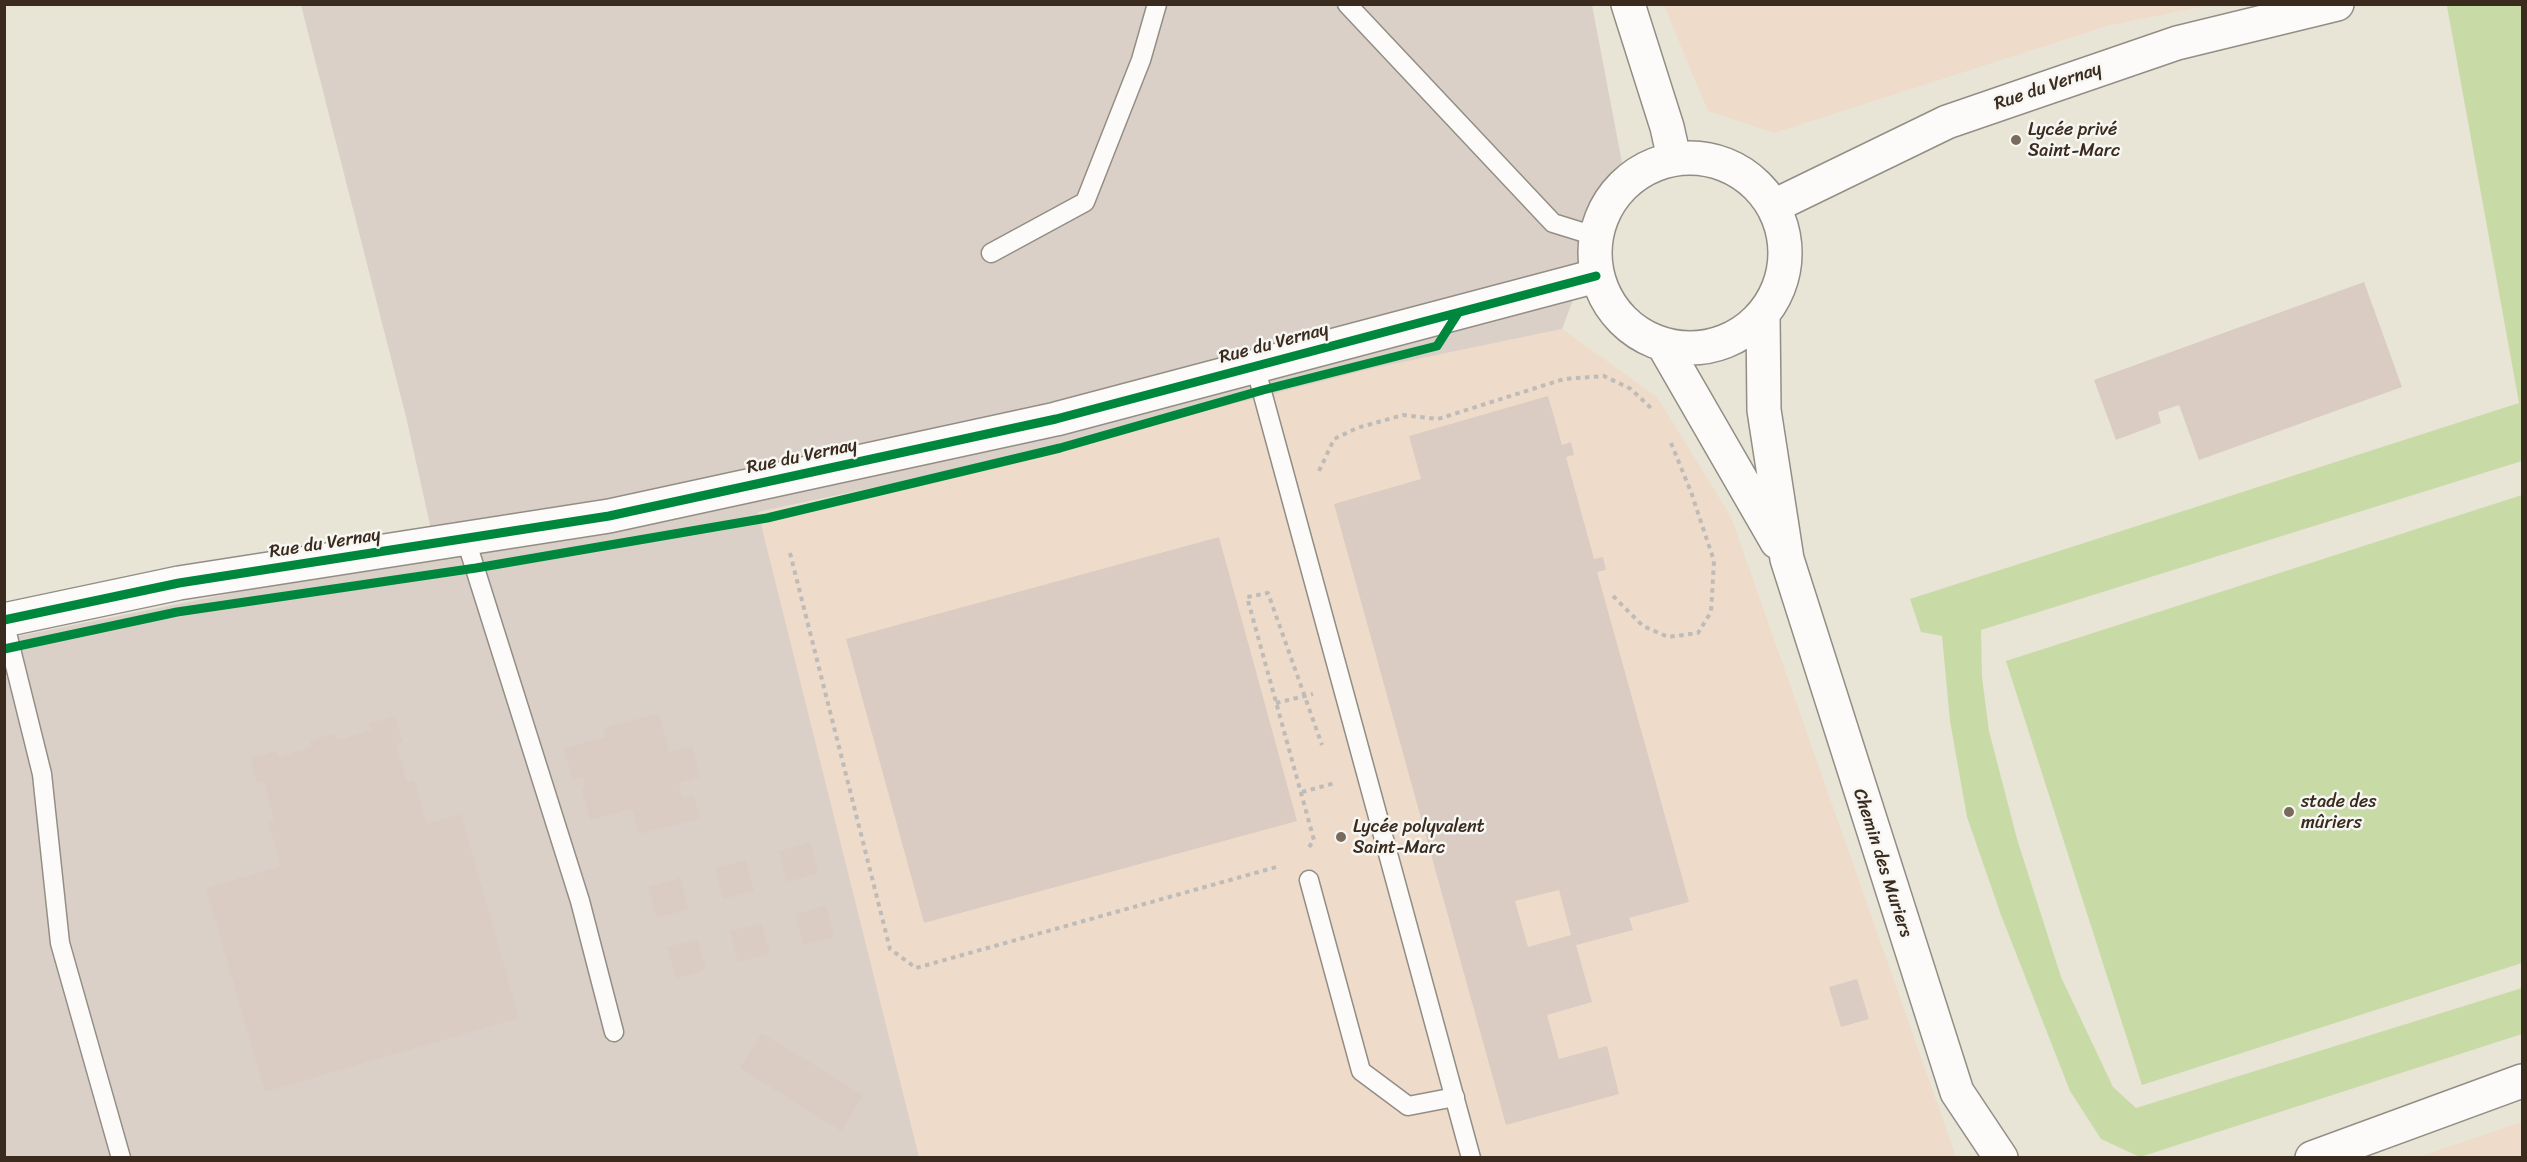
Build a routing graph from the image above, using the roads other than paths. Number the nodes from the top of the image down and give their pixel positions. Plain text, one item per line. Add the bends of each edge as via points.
1 (1157, 4) edge
2 (1347, 4) edge
3 (1628, 4) edge
4 (2337, 4) edge
5 (1674, 158) junction
6 (1774, 206) junction
7 (1595, 236) junction
8 (991, 253) dead end
9 (1596, 276) junction
10 (1763, 315) junction
11 (1664, 346) junction
12 (1255, 366) junction
13 (466, 540) junction
14 (1787, 559) junction
15 (4, 621) edge
16 (1309, 880) dead end
17 (614, 1032) dead end
18 (2523, 1081) edge
19 (1455, 1097) junction
20 (121, 1158) edge
21 (1471, 1158) edge
22 (2001, 1158) edge
23 (2312, 1158) edge

1 - 8 lane via 1141,60 1085,202
2 - 7 lane via 1553,223
3 - 5 street
4 - 6 street, Rue du Vernay via 2177,44 1947,122
5 - 6 street via 1704,158 1731,166 1756,183
5 - 7 street via 1638,172 1610,200
6 - 10 street via 1785,243 1782,281
7 - 9 street
9 - 11 street via 1610,307 1633,331
9 - 12 street, Rue du Vernay
10 - 11 street via 1735,338 1700,349
10 - 14 street, Chemin des Muriers via 1764,410
11 - 14 street, Chemin des Muriers
12 - 13 street, Rue du Vernay via 1045,421 609,516
12 - 19 lane
13 - 15 street, Rue du Vernay via 179,583
13 - 17 lane via 580,901
14 - 22 street, Chemin des Muriers via 1957,1092
15 - 20 lane via 42,774 60,944
16 - 19 lane via 1361,1071 1408,1106
18 - 23 street
19 - 21 lane

